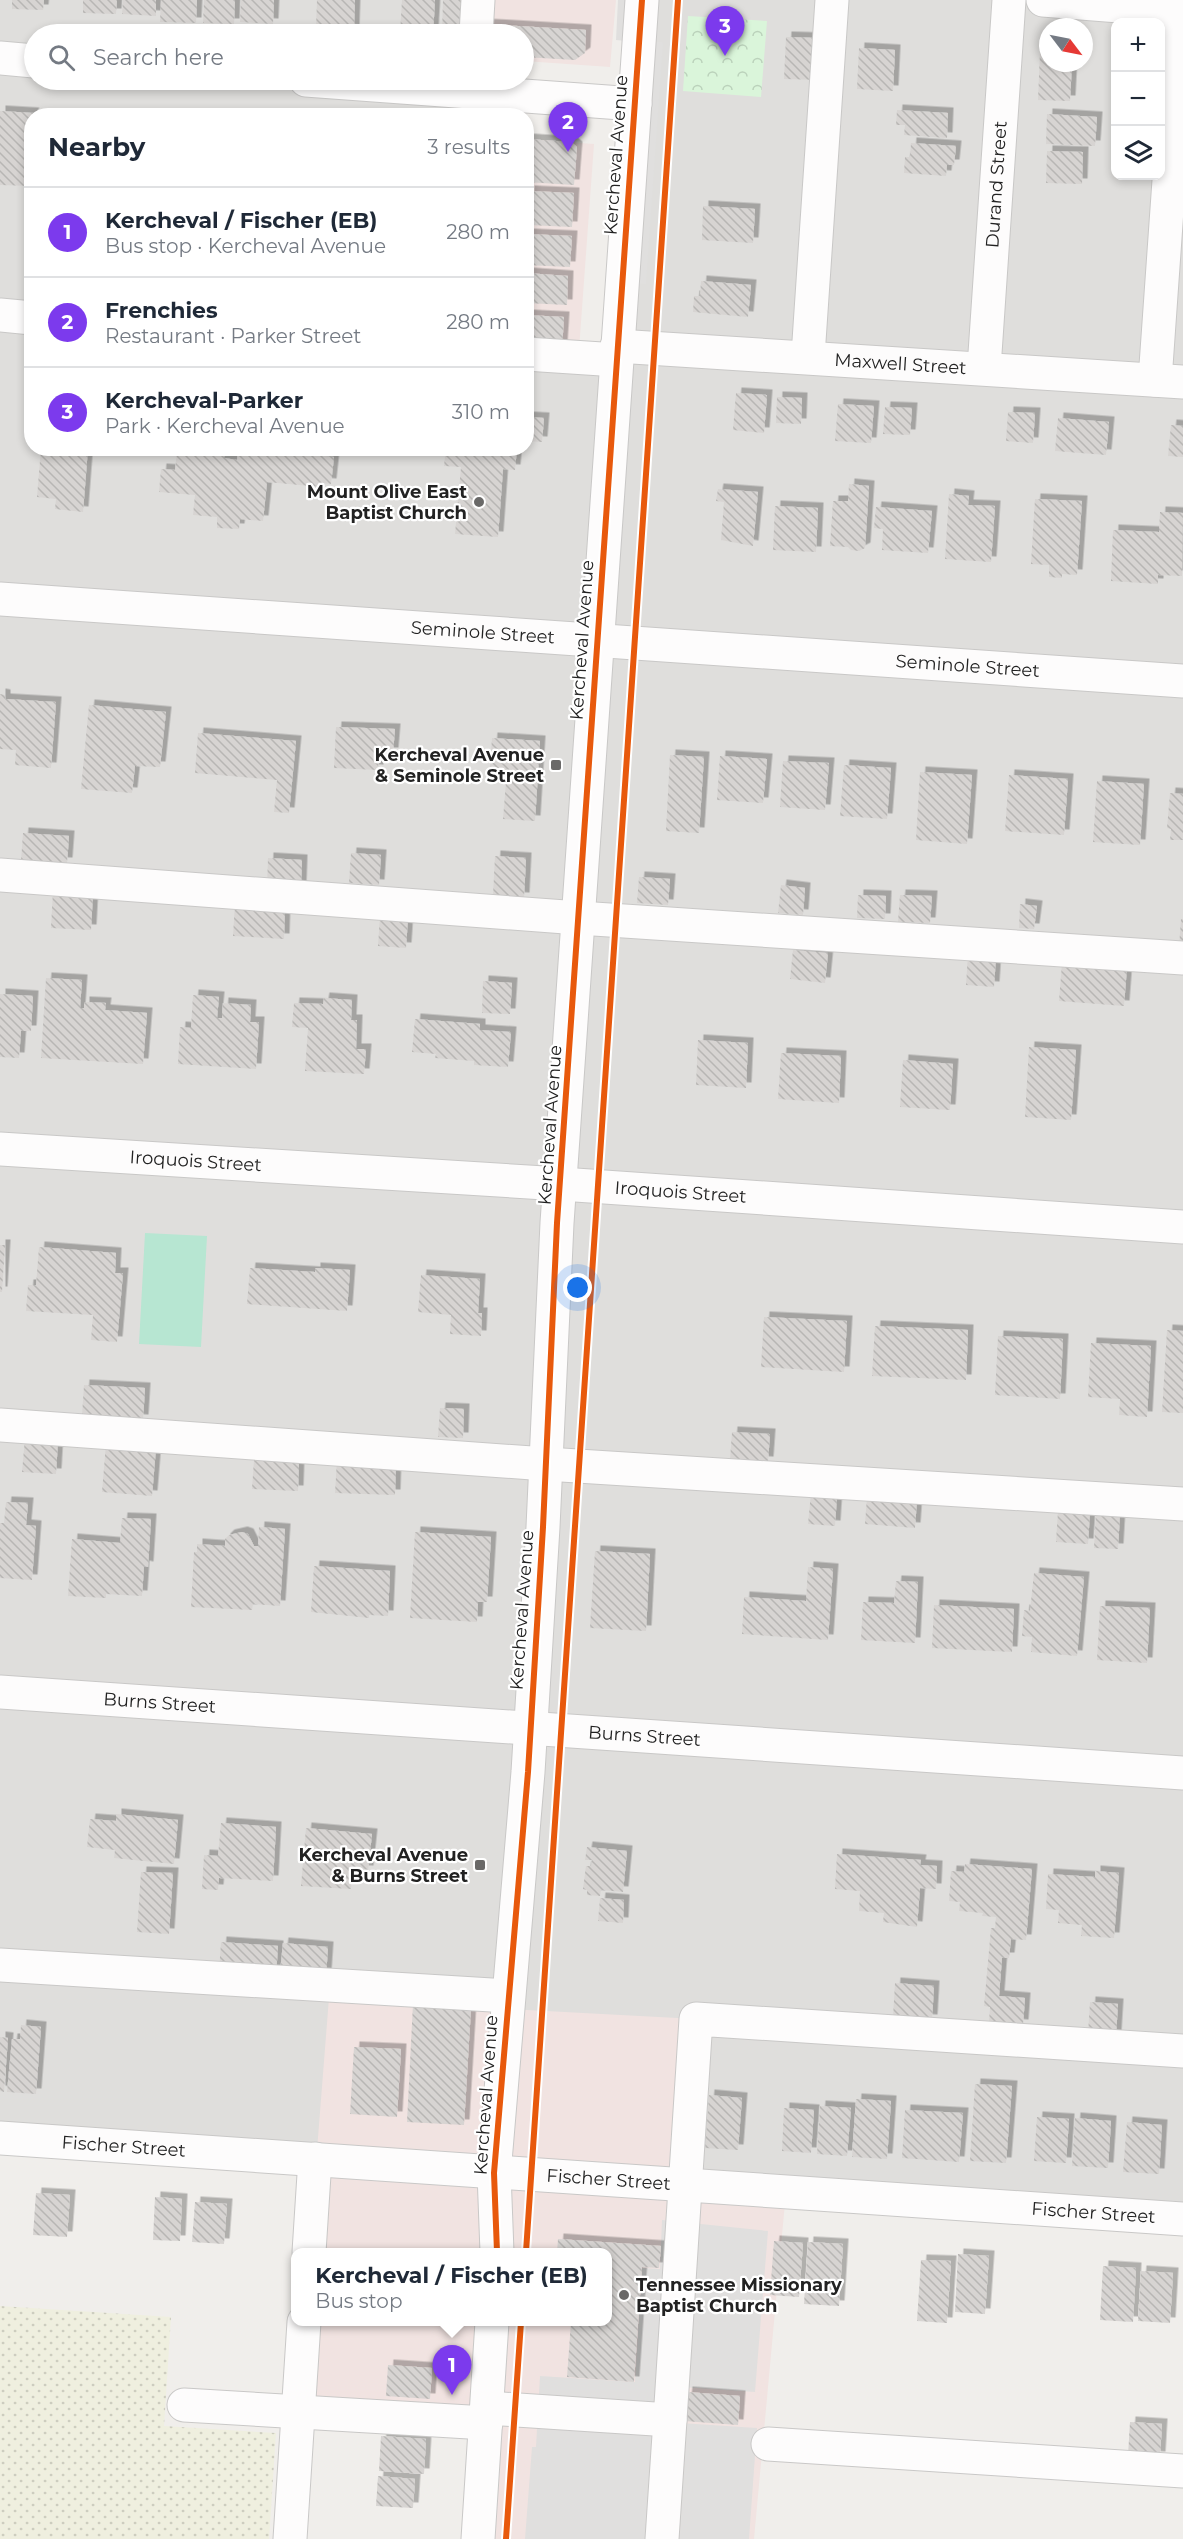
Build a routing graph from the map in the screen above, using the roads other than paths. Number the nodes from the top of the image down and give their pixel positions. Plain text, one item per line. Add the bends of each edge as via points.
1 (478, 0) edge
2 (642, 0) edge
3 (832, 0) edge
4 (1009, 0) edge
5 (1043, 0) edge
6 (1182, 11) edge
7 (477, 24) edge
8 (0, 58) edge
9 (24, 60) edge
10 (416, 90) edge
11 (471, 95) edge
12 (635, 104) junction
13 (1176, 198) edge
14 (0, 315) edge
15 (24, 317) edge
16 (617, 353) junction
17 (534, 354) edge
18 (808, 356) junction
19 (984, 368) junction
20 (1169, 381) edge
21 (0, 599) edge
22 (596, 640) junction
23 (1183, 681) edge
24 (0, 875) edge
25 (579, 918) junction
26 (1183, 958) edge
27 (0, 1149) edge
28 (561, 1184) junction
29 (1183, 1227) edge
30 (0, 1425) edge
31 (546, 1464) junction
32 (1183, 1504) edge
33 (0, 1692) edge
34 (529, 1729) junction
35 (1183, 1773) edge
36 (0, 1965) edge
37 (508, 1996) junction
38 (1183, 2051) edge
39 (0, 2138) edge
40 (315, 2159) junction
41 (494, 2173) junction
42 (684, 2185) junction
43 (1183, 2219) edge
44 (309, 2248) edge
45 (497, 2248) edge
46 (304, 2326) edge
47 (492, 2326) edge
48 (184, 2405) dead end
49 (298, 2411) junction
50 (486, 2415) junction
51 (670, 2420) junction
52 (768, 2444) dead end
53 (1183, 2472) edge
54 (290, 2539) edge
55 (478, 2539) edge
56 (662, 2539) edge

1 - 7 street
2 - 12 street, Kercheval Avenue
3 - 18 street
4 - 19 street, Durand Street
5 - 6 street
6 - 13 street
8 - 9 street
10 - 11 street
11 - 12 street
12 - 16 street, Kercheval Avenue
13 - 20 street
14 - 15 street
16 - 17 street, Maxwell Street
16 - 18 street, Maxwell Street
16 - 22 street, Kercheval Avenue
18 - 19 street, Maxwell Street
19 - 20 street, Maxwell Street
21 - 22 street, Seminole Street
22 - 23 street, Seminole Street
22 - 25 street, Kercheval Avenue
24 - 25 street
25 - 26 street
25 - 28 street, Kercheval Avenue
27 - 28 street, Iroquois Street
28 - 29 street, Iroquois Street
28 - 31 street, Kercheval Avenue
30 - 31 street
31 - 32 street
31 - 34 street, Kercheval Avenue
33 - 34 street, Burns Street
34 - 35 street, Burns Street
34 - 37 street, Kercheval Avenue
36 - 37 street
37 - 41 street, Kercheval Avenue
38 - 42 street via 696,2019
39 - 40 street, Fischer Street
40 - 41 street, Fischer Street
40 - 44 street
41 - 42 street, Fischer Street
41 - 45 street, Kercheval Avenue
42 - 43 street, Fischer Street
42 - 51 street
46 - 49 street
47 - 50 street
48 - 49 street
49 - 50 street
49 - 54 street
50 - 51 street
50 - 55 street
51 - 56 street
52 - 53 street

